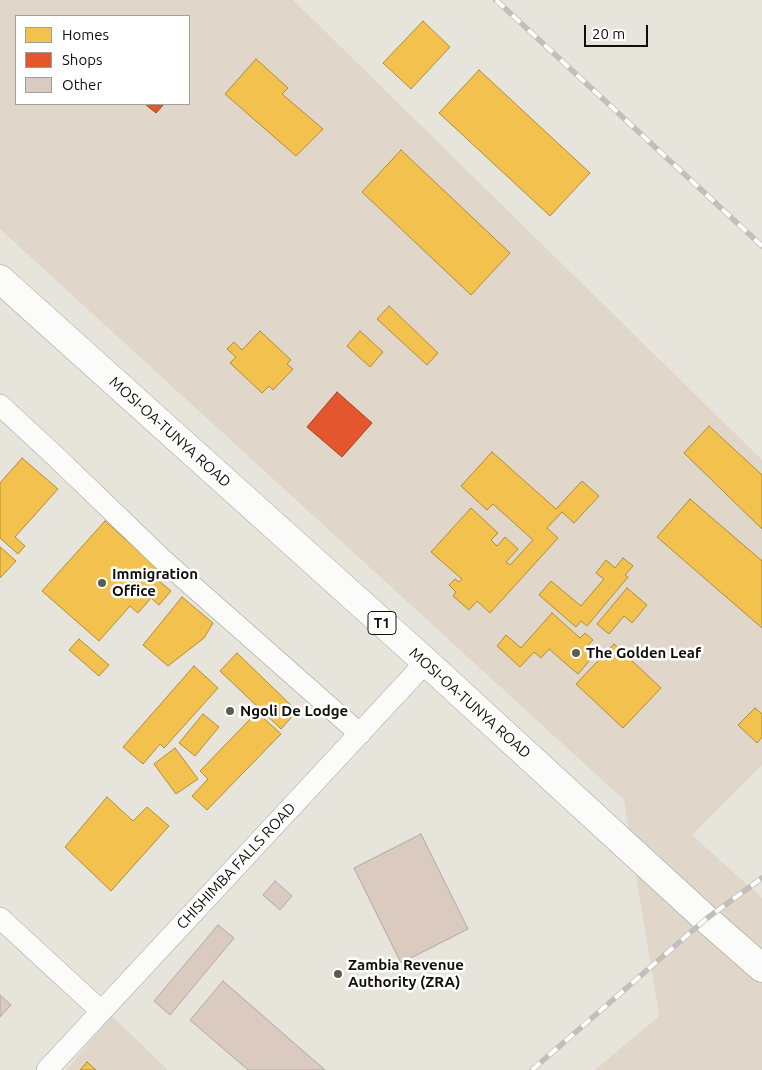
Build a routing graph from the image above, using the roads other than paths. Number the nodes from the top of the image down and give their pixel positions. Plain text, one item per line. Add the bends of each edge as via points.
1 (0, 279) edge
2 (0, 405) edge
3 (426, 662) junction
4 (360, 734) junction
5 (0, 918) edge
6 (762, 968) edge
7 (101, 1011) junction
8 (47, 1070) edge

1 - 3 highway, MOSI-OA-TUNYA ROAD / T1
2 - 4 street via 162,559
3 - 4 street, CHISHIMBA FALLS ROAD
3 - 6 highway, MOSI-OA-TUNYA ROAD / T1
4 - 7 street, CHISHIMBA FALLS ROAD
5 - 7 street
7 - 8 street, CHISHIMBA FALLS ROAD

